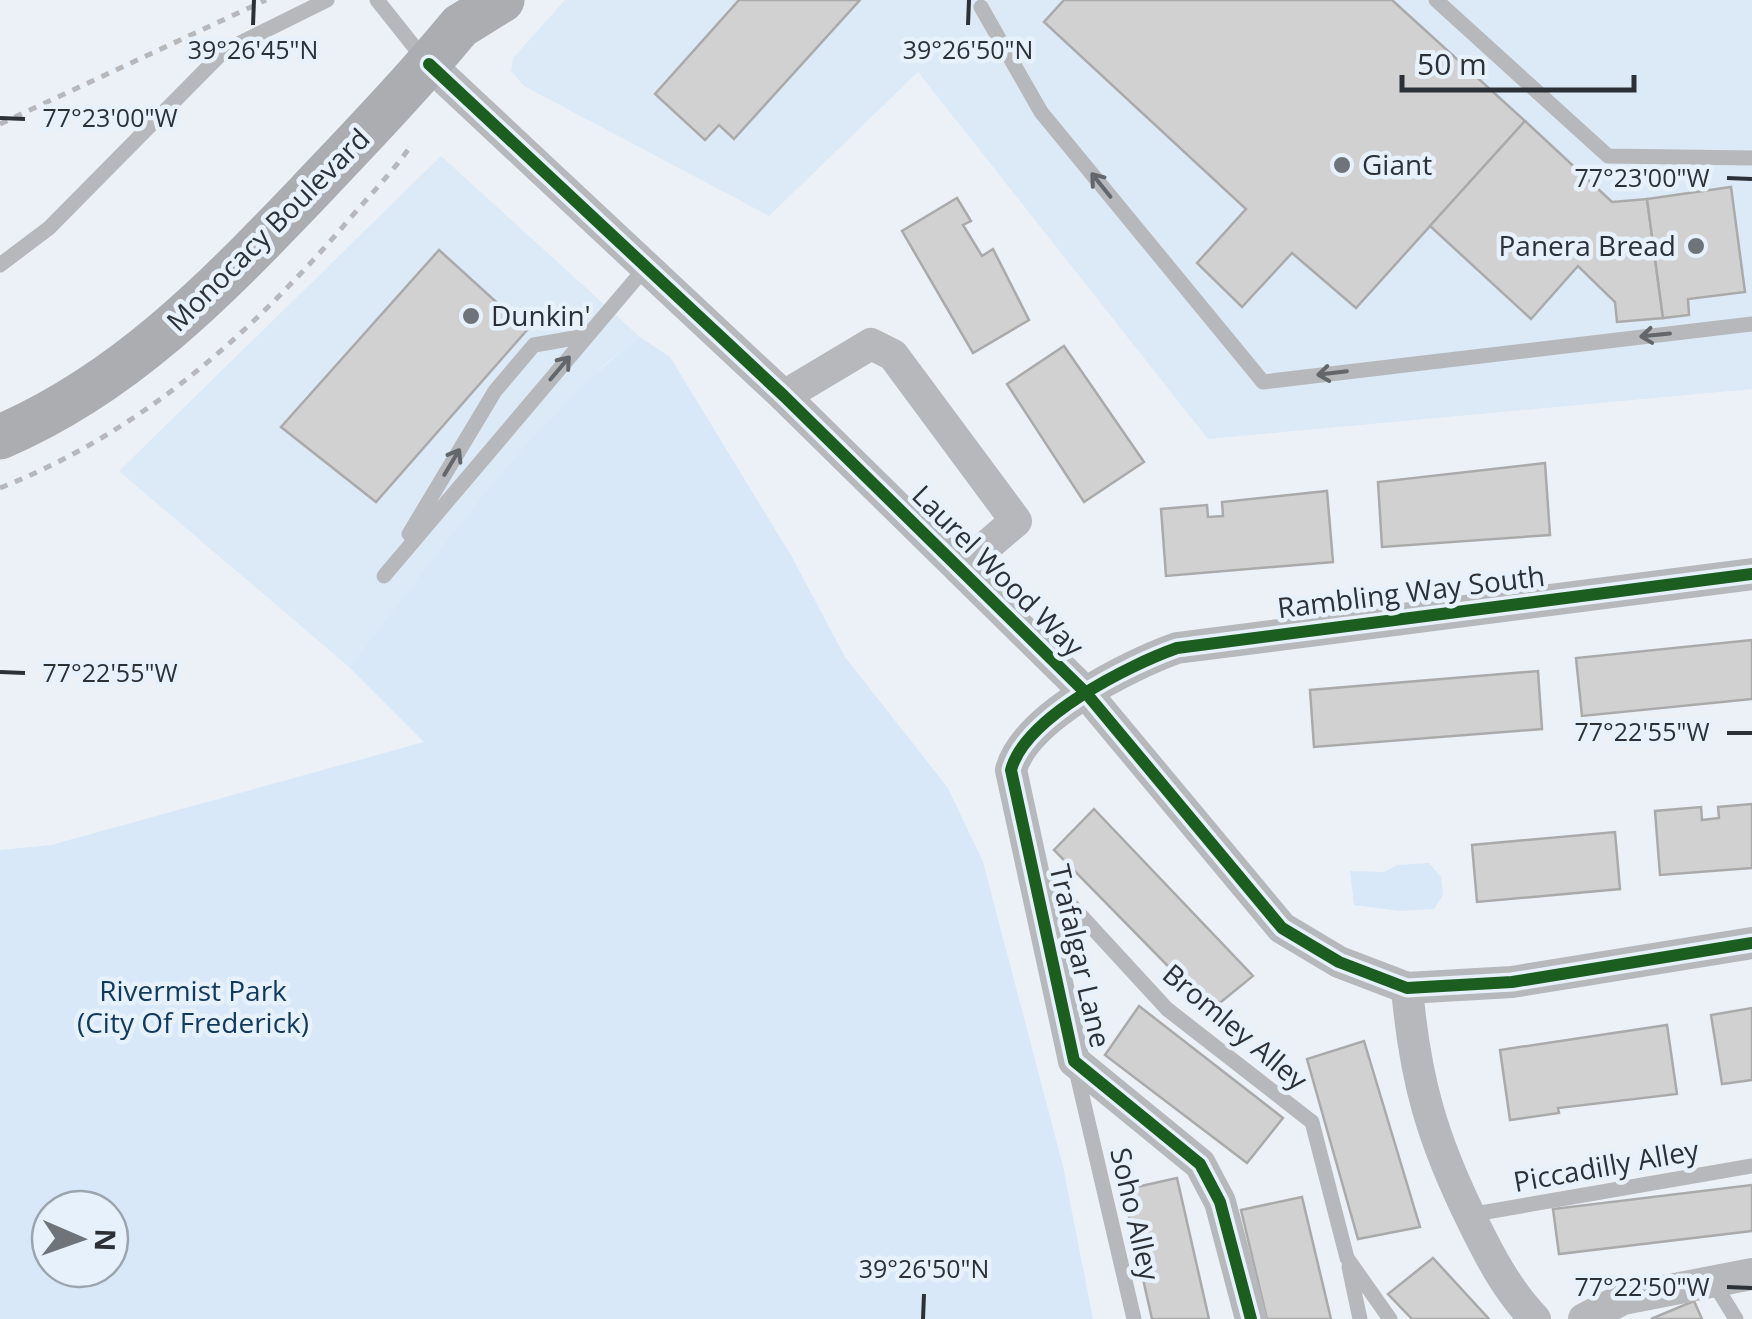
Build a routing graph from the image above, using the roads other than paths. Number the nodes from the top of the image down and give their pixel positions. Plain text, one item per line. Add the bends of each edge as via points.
1 (328, 0) edge
2 (377, 0) edge
3 (502, 0) edge
4 (1436, 0) edge
5 (983, 2) edge
6 (463, 13) edge
7 (428, 64) junction
8 (1752, 158) edge
9 (0, 265) edge
10 (645, 268) junction
11 (1752, 324) edge
12 (586, 336) junction
13 (784, 396) junction
14 (0, 437) edge
15 (960, 568) junction
16 (1752, 574) edge
17 (1086, 693) junction
18 (1034, 865) junction
19 (1752, 944) edge
20 (1407, 988) junction
21 (1074, 1061) junction
22 (1752, 1166) edge
23 (1470, 1215) junction
24 (1347, 1258) junction
25 (1752, 1274) edge
26 (1712, 1280) junction
27 (1134, 1319) edge
28 (1252, 1319) edge
29 (1360, 1319) edge
30 (1390, 1319) edge
31 (1535, 1319) edge
32 (1584, 1319) edge
33 (1736, 1319) edge

1 - 9 lane via 224,50 50,228
2 - 7 lane
3 - 6 main road, Monocacy Boulevard
4 - 8 lane via 1608,156
11 -> 5 lane via 1262,382 1041,112
6 - 7 main road, Monocacy Boulevard
7 - 10 street, Laurel Wood Way
7 - 14 main road, Monocacy Boulevard via 170,331 104,380
10 - 12 lane
10 - 13 street, Laurel Wood Way
12 - 12 lane via 384,576 495,392 524,357 541,342
13 - 15 street, Laurel Wood Way
13 - 15 street via 871,344 893,355 1016,521
15 - 17 street, Laurel Wood Way
16 - 17 street, Rambling Way South via 1177,648
17 - 18 street, Trafalgar Lane via 1015,756 1011,770
17 - 20 street, Laurel Wood Way via 1282,928 1339,962
18 - 21 street, Trafalgar Lane
18 - 24 lane, Bromley Alley via 1167,1010 1312,1122
19 - 20 street, Laurel Wood Way via 1512,982
20 - 23 street via 1428,1116 1442,1162
21 - 27 lane, Soho Alley
21 - 28 street, Trafalgar Lane via 1200,1164 1220,1202
22 - 23 lane, Piccadilly Alley
23 - 31 street via 1496,1268
24 - 29 lane, Bromley Alley
24 - 30 lane, Bromley Alley
25 - 26 street
26 - 32 street via 1623,1299
26 - 33 lane

